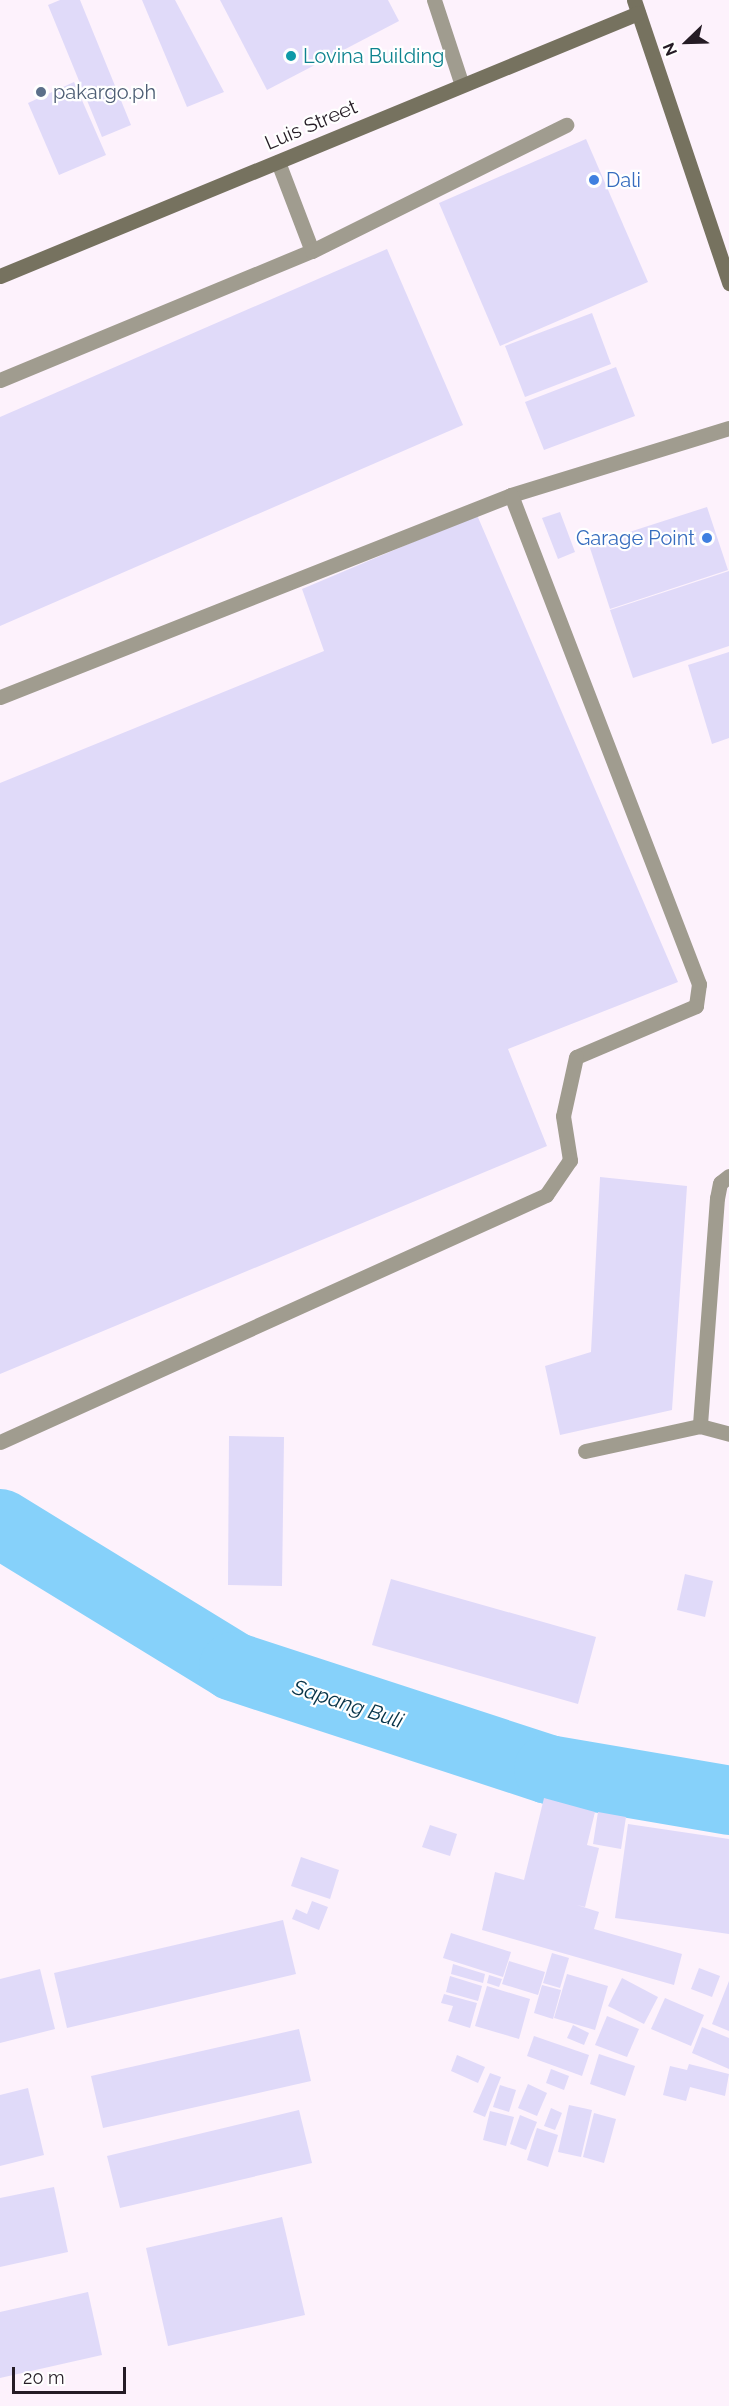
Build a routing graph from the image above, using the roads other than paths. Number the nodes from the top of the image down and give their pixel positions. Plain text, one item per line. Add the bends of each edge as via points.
1 (434, 0) edge
2 (636, 6) edge
3 (462, 86) junction
4 (566, 125) dead end
5 (278, 162) junction
6 (312, 251) junction
7 (0, 276) edge
8 (729, 283) edge
9 (0, 380) edge
10 (729, 428) edge
11 (511, 495) junction
12 (0, 697) edge
13 (729, 1176) edge
14 (700, 1426) junction
15 (729, 1434) edge
16 (0, 1442) edge
17 (585, 1451) dead end

1 - 3 lane
2 - 3 street, Luis Street
2 - 8 street
3 - 5 street, Luis Street
4 - 6 lane
5 - 6 lane
5 - 7 street, Luis Street
6 - 9 lane
10 - 11 lane
11 - 12 lane
11 - 16 lane via 699,984 696,1006 576,1057 563,1116 570,1160 546,1195
13 - 14 lane via 720,1183 717,1198
14 - 15 lane
14 - 17 lane

